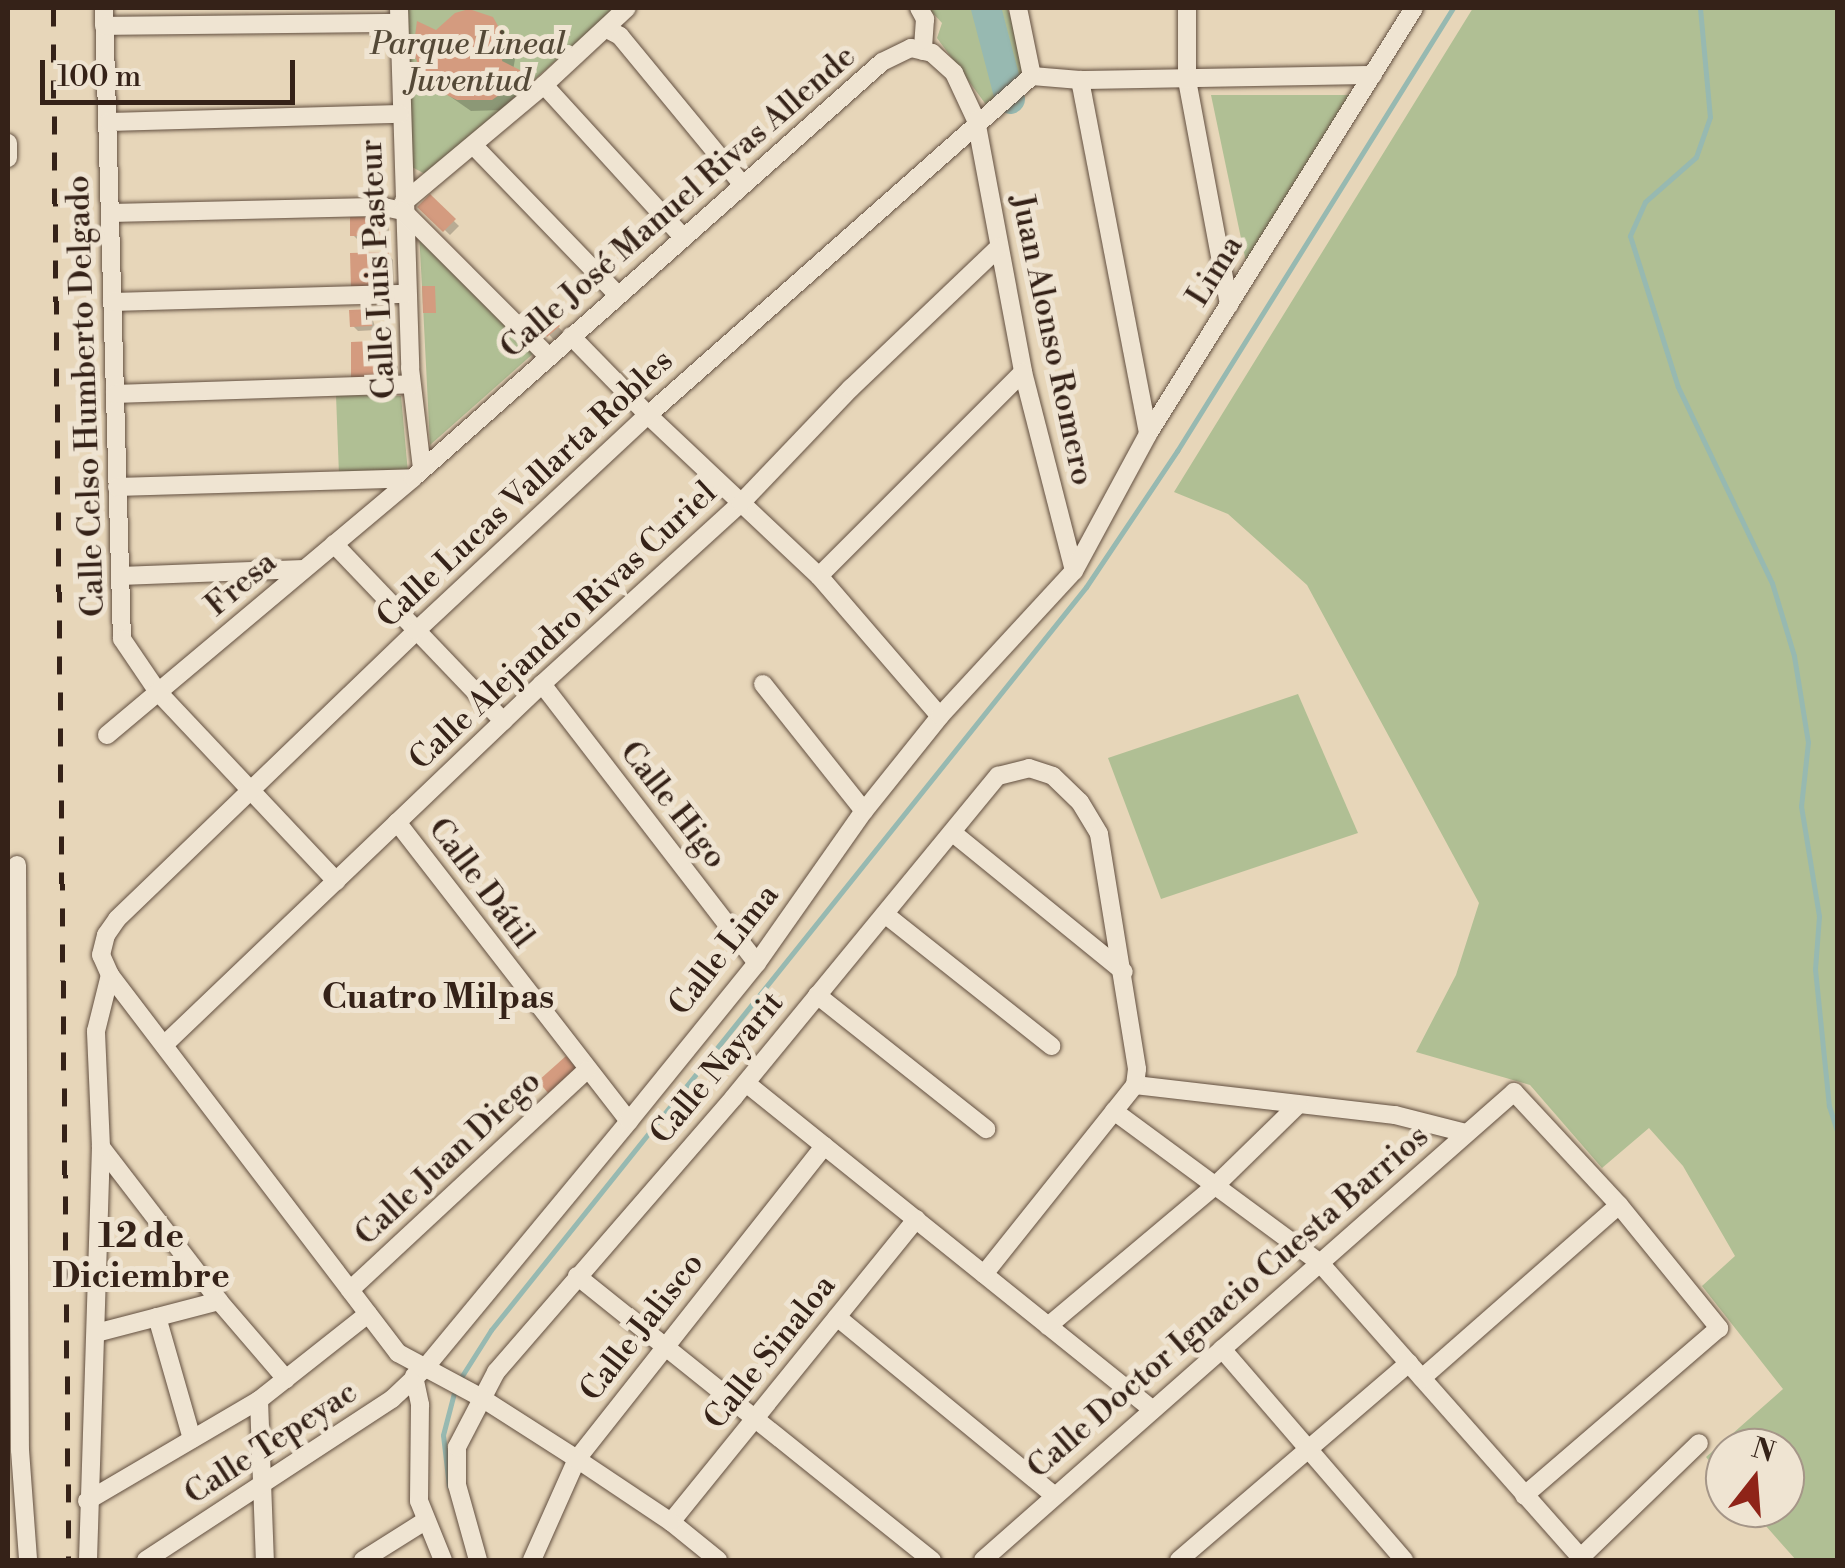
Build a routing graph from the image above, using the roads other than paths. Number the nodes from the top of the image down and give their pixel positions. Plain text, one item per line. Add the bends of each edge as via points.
1 (626, 8) edge
2 (920, 8) edge
3 (1018, 8) edge
4 (1187, 8) edge
5 (1414, 8) edge
6 (399, 15) edge
7 (104, 16) edge
8 (607, 29) junction
9 (924, 51) junction
10 (1373, 75) junction
11 (1032, 76) junction
12 (1080, 80) junction
13 (1188, 80) junction
14 (544, 85) junction
15 (400, 114) junction
16 (976, 120) junction
17 (109, 122) junction
18 (8, 143) edge
19 (474, 146) junction
20 (8, 158) edge
21 (742, 183) junction
22 (403, 207) junction
23 (110, 213) junction
24 (682, 236) junction
25 (999, 247) junction
26 (407, 294) junction
27 (617, 294) junction
28 (112, 302) junction
29 (1228, 305) junction
30 (570, 336) junction
31 (548, 356) junction
32 (1024, 372) junction
33 (411, 384) junction
34 (115, 394) junction
35 (648, 415) junction
36 (1148, 434) junction
37 (418, 473) junction
38 (117, 488) junction
39 (740, 503) junction
40 (334, 544) junction
41 (304, 570) junction
42 (1074, 570) junction
43 (120, 576) junction
44 (820, 576) junction
45 (416, 631) junction
46 (542, 684) junction
47 (763, 684) dead end
48 (158, 692) junction
49 (940, 716) junction
50 (503, 721) junction
51 (108, 735) dead end
52 (250, 791) junction
53 (864, 811) junction
54 (397, 822) junction
55 (953, 833) junction
56 (12, 869) edge
57 (336, 881) junction
58 (886, 915) junction
59 (757, 963) junction
60 (1124, 972) junction
61 (110, 975) junction
62 (817, 996) junction
63 (164, 1045) junction
64 (1051, 1046) dead end
65 (586, 1070) junction
66 (746, 1083) junction
67 (13, 1085) edge
68 (1135, 1085) junction
69 (1298, 1105) junction
70 (1114, 1110) junction
71 (629, 1121) junction
72 (986, 1129) dead end
73 (1466, 1132) junction
74 (824, 1146) junction
75 (101, 1147) junction
76 (1216, 1185) junction
77 (1619, 1204) junction
78 (916, 1220) junction
79 (1320, 1263) junction
80 (984, 1274) junction
81 (577, 1276) junction
82 (350, 1290) junction
83 (220, 1301) junction
84 (368, 1314) junction
85 (157, 1316) junction
86 (838, 1317) junction
87 (1048, 1326) junction
88 (96, 1333) junction
89 (13, 1335) edge
90 (665, 1344) junction
91 (1222, 1348) junction
92 (1409, 1363) junction
93 (419, 1372) junction
94 (286, 1378) junction
95 (1422, 1378) junction
96 (476, 1395) junction
97 (259, 1400) junction
98 (1153, 1410) junction
99 (757, 1417) junction
100 (192, 1439) junction
101 (1699, 1443) dead end
102 (1308, 1449) junction
103 (576, 1459) junction
104 (262, 1483) junction
105 (1054, 1495) junction
106 (1524, 1496) junction
107 (87, 1501) junction
108 (425, 1521) junction
109 (671, 1522) junction
110 (1393, 1557) edge
111 (28, 1560) edge
112 (88, 1560) edge
113 (146, 1560) edge
114 (266, 1560) edge
115 (363, 1560) edge
116 (443, 1560) edge
117 (478, 1560) edge
118 (532, 1560) edge
119 (718, 1560) edge
120 (932, 1560) edge
121 (984, 1560) edge
122 (1179, 1560) edge
123 (1581, 1560) edge

1 - 8 street
2 - 9 street
3 - 11 street
4 - 13 street
5 - 10 street, Lima
6 - 7 street
6 - 15 street, Calle Luis Pasteur
7 - 17 street, Calle Celso Humberto Delgado
8 - 14 street
8 - 21 street via 620,36
9 - 16 street via 954,73
9 - 21 street, Calle José Manuel Rivas Allende via 911,48 882,62
10 - 13 street
10 - 29 street, Lima
11 - 12 street
11 - 16 street, Calle Lucas Vallarta Robles
12 - 13 street
12 - 36 street
13 - 29 street
14 - 19 street
14 - 24 street
15 - 17 street
15 - 22 street, Calle Luis Pasteur
16 - 25 street, Juan Alonso Romero
16 - 35 street, Calle Lucas Vallarta Robles
17 - 23 street, Calle Celso Humberto Delgado
18 - 20 street
19 - 22 street
19 - 27 street
21 - 24 street, Calle José Manuel Rivas Allende
22 - 23 street
22 - 26 street, Calle Luis Pasteur
22 - 31 street
23 - 28 street, Calle Celso Humberto Delgado
24 - 27 street, Calle José Manuel Rivas Allende
25 - 32 street, Juan Alonso Romero
25 - 39 street, Calle Alejandro Rivas Curiel
26 - 28 street
26 - 33 street, Calle Luis Pasteur
27 - 30 street, Calle José Manuel Rivas Allende
28 - 34 street, Calle Celso Humberto Delgado
29 - 36 street, Lima
30 - 31 street, Calle José Manuel Rivas Allende
30 - 35 street
31 - 37 street, Calle José Manuel Rivas Allende
32 - 42 street, Juan Alonso Romero
32 - 44 street
33 - 34 street
33 - 37 street, Calle Luis Pasteur
34 - 38 street, Calle Celso Humberto Delgado
35 - 39 street
35 - 45 street, Calle Lucas Vallarta Robles
36 - 42 street, Lima
37 - 38 street
37 - 40 street, Fresa
38 - 43 street, Calle Celso Humberto Delgado
39 - 44 street
39 - 46 street, Calle Alejandro Rivas Curiel
40 - 41 street, Fresa
40 - 45 street
41 - 43 street
41 - 48 street, Fresa
42 - 49 street, Calle Lima
43 - 48 street, Calle Celso Humberto Delgado via 122,639
44 - 49 street
45 - 50 street
45 - 52 street, Calle Lucas Vallarta Robles
46 - 50 street, Calle Alejandro Rivas Curiel
46 - 59 street, Calle Higo
47 - 53 street
48 - 51 street, Fresa
48 - 52 street, Calle Celso Humberto Delgado
49 - 53 street, Calle Lima
50 - 54 street, Calle Alejandro Rivas Curiel
52 - 57 street, Calle Celso Humberto Delgado
52 - 61 street, Calle Lucas Vallarta Robles via 117,918 101,954
53 - 59 street, Calle Lima
54 - 57 street, Calle Alejandro Rivas Curiel
54 - 65 street, Calle Dátil
55 - 58 street, Calle Nayarit
55 - 60 street
55 - 60 street, Calle Nayarit via 998,776 1028,768 1053,776 1099,834
56 - 67 street
57 - 63 street, Calle Alejandro Rivas Curiel
58 - 62 street, Calle Nayarit
58 - 64 street
59 - 71 street, Calle Lima
60 - 68 street
61 - 63 street
61 - 75 street, Calle Lucas Vallarta Robles via 96,1031
62 - 66 street, Calle Nayarit
62 - 72 street
63 - 82 street
65 - 71 street, Calle Dátil
65 - 82 street, Calle Juan Diego
66 - 74 street
66 - 81 street, Calle Nayarit
67 - 89 street
68 - 69 street
68 - 70 street
69 - 73 street via 1396,1115
69 - 76 street
70 - 76 street
70 - 80 street
71 - 93 street, Calle Lima
73 - 77 street, Calle Doctor Ignacio Cuesta Barrios via 1514,1092
73 - 79 street, Calle Doctor Ignacio Cuesta Barrios
74 - 78 street
74 - 90 street, Calle Jalisco
75 - 83 street
75 - 88 street, Calle Lucas Vallarta Robles
76 - 79 street
76 - 87 street
77 - 95 street
77 - 106 street via 1719,1328
78 - 80 street
78 - 86 street, Calle Sinaloa
79 - 91 street, Calle Doctor Ignacio Cuesta Barrios
79 - 92 street
80 - 87 street
81 - 90 street
81 - 96 street, Calle Nayarit
82 - 84 street
83 - 85 street
83 - 94 street
84 - 93 street
84 - 94 street
85 - 88 street
85 - 100 street
86 - 99 street, Calle Sinaloa
86 - 105 street
87 - 98 street
88 - 107 street, Calle Lucas Vallarta Robles
89 - 111 street
90 - 99 street
90 - 103 street, Calle Jalisco
91 - 98 street, Calle Doctor Ignacio Cuesta Barrios
91 - 102 street
92 - 95 street
92 - 102 street
93 - 96 street
93 - 104 street, Calle Tepeyac via 392,1400
93 - 108 street
94 - 97 street
95 - 106 street
96 - 103 street
96 - 117 street, Calle Nayarit via 456,1461
97 - 100 street
97 - 104 street
98 - 105 street, Calle Doctor Ignacio Cuesta Barrios
99 - 109 street, Calle Sinaloa
99 - 120 street
100 - 107 street
101 - 123 street
102 - 110 street
102 - 122 street
103 - 109 street
103 - 118 street, Calle Jalisco
104 - 113 street, Calle Tepeyac
104 - 114 street
105 - 121 street, Calle Doctor Ignacio Cuesta Barrios
106 - 123 street
107 - 112 street, Calle Lucas Vallarta Robles
108 - 115 street
108 - 116 street
109 - 119 street

